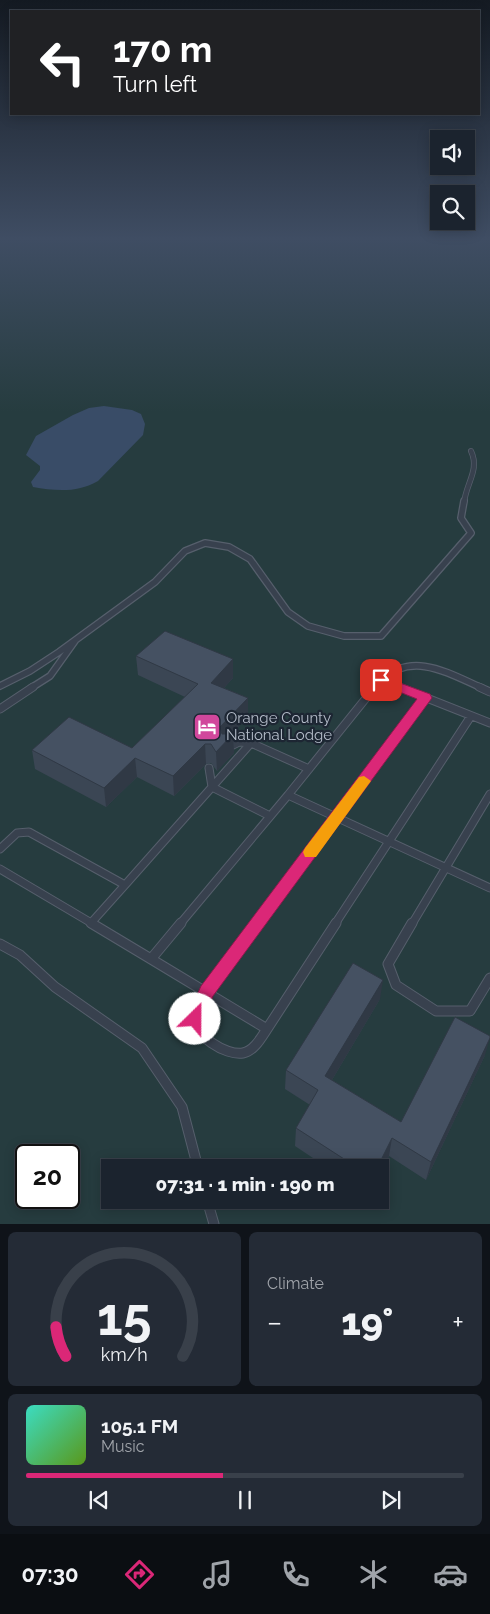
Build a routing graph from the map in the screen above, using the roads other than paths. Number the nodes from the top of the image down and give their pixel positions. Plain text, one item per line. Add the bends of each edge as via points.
1 (471, 451) dead end
2 (78, 638) junction
3 (381, 680) junction
4 (0, 686) edge
5 (490, 692) edge
6 (425, 698) junction
7 (0, 709) edge
8 (471, 716) junction
9 (490, 724) edge
10 (251, 743) junction
11 (225, 749) edge
12 (209, 768) dead end
13 (309, 769) junction
14 (212, 787) junction
15 (490, 794) edge
16 (288, 795) junction
17 (270, 816) junction
18 (337, 818) junction
19 (390, 842) junction
20 (0, 849) edge
21 (445, 867) junction
22 (0, 869) edge
23 (125, 885) junction
24 (490, 888) edge
25 (91, 923) junction
26 (0, 944) edge
27 (151, 959) junction
28 (490, 978) edge
29 (207, 991) junction
30 (267, 1029) junction
31 (196, 1159) edge
32 (210, 1209) edge
33 (214, 1224) edge

1 - 2 lane via 476,459 475,472 465,493 461,518 471,533 381,636 356,638 317,631 289,612 245,552 216,543 184,551 159,578
2 - 4 lane via 28,672
2 - 7 lane via 50,676
3 - 5 lane via 396,666 415,664
3 - 6 lane
3 - 13 lane
6 - 8 lane
6 - 18 lane
8 - 9 lane
8 - 19 lane
10 - 11 lane via 239,742
10 - 13 lane
10 - 14 lane
12 - 14 lane
13 - 16 lane
14 - 17 lane
14 - 23 lane
15 - 21 lane
16 - 17 lane
16 - 18 lane
17 - 27 lane
18 - 19 lane
18 - 29 lane
19 - 21 lane
19 - 30 lane
20 - 23 lane via 17,833 29,832
21 - 24 lane
21 - 28 lane via 388,964 396,985 436,1011 470,1011
22 - 25 lane
23 - 25 lane
25 - 27 lane
26 - 31 lane via 20,954 55,987 142,1048 182,1107
27 - 29 lane
29 - 30 lane
29 - 30 lane via 195,1019 196,1027 215,1044 231,1052 244,1052 261,1039
32 - 33 lane

